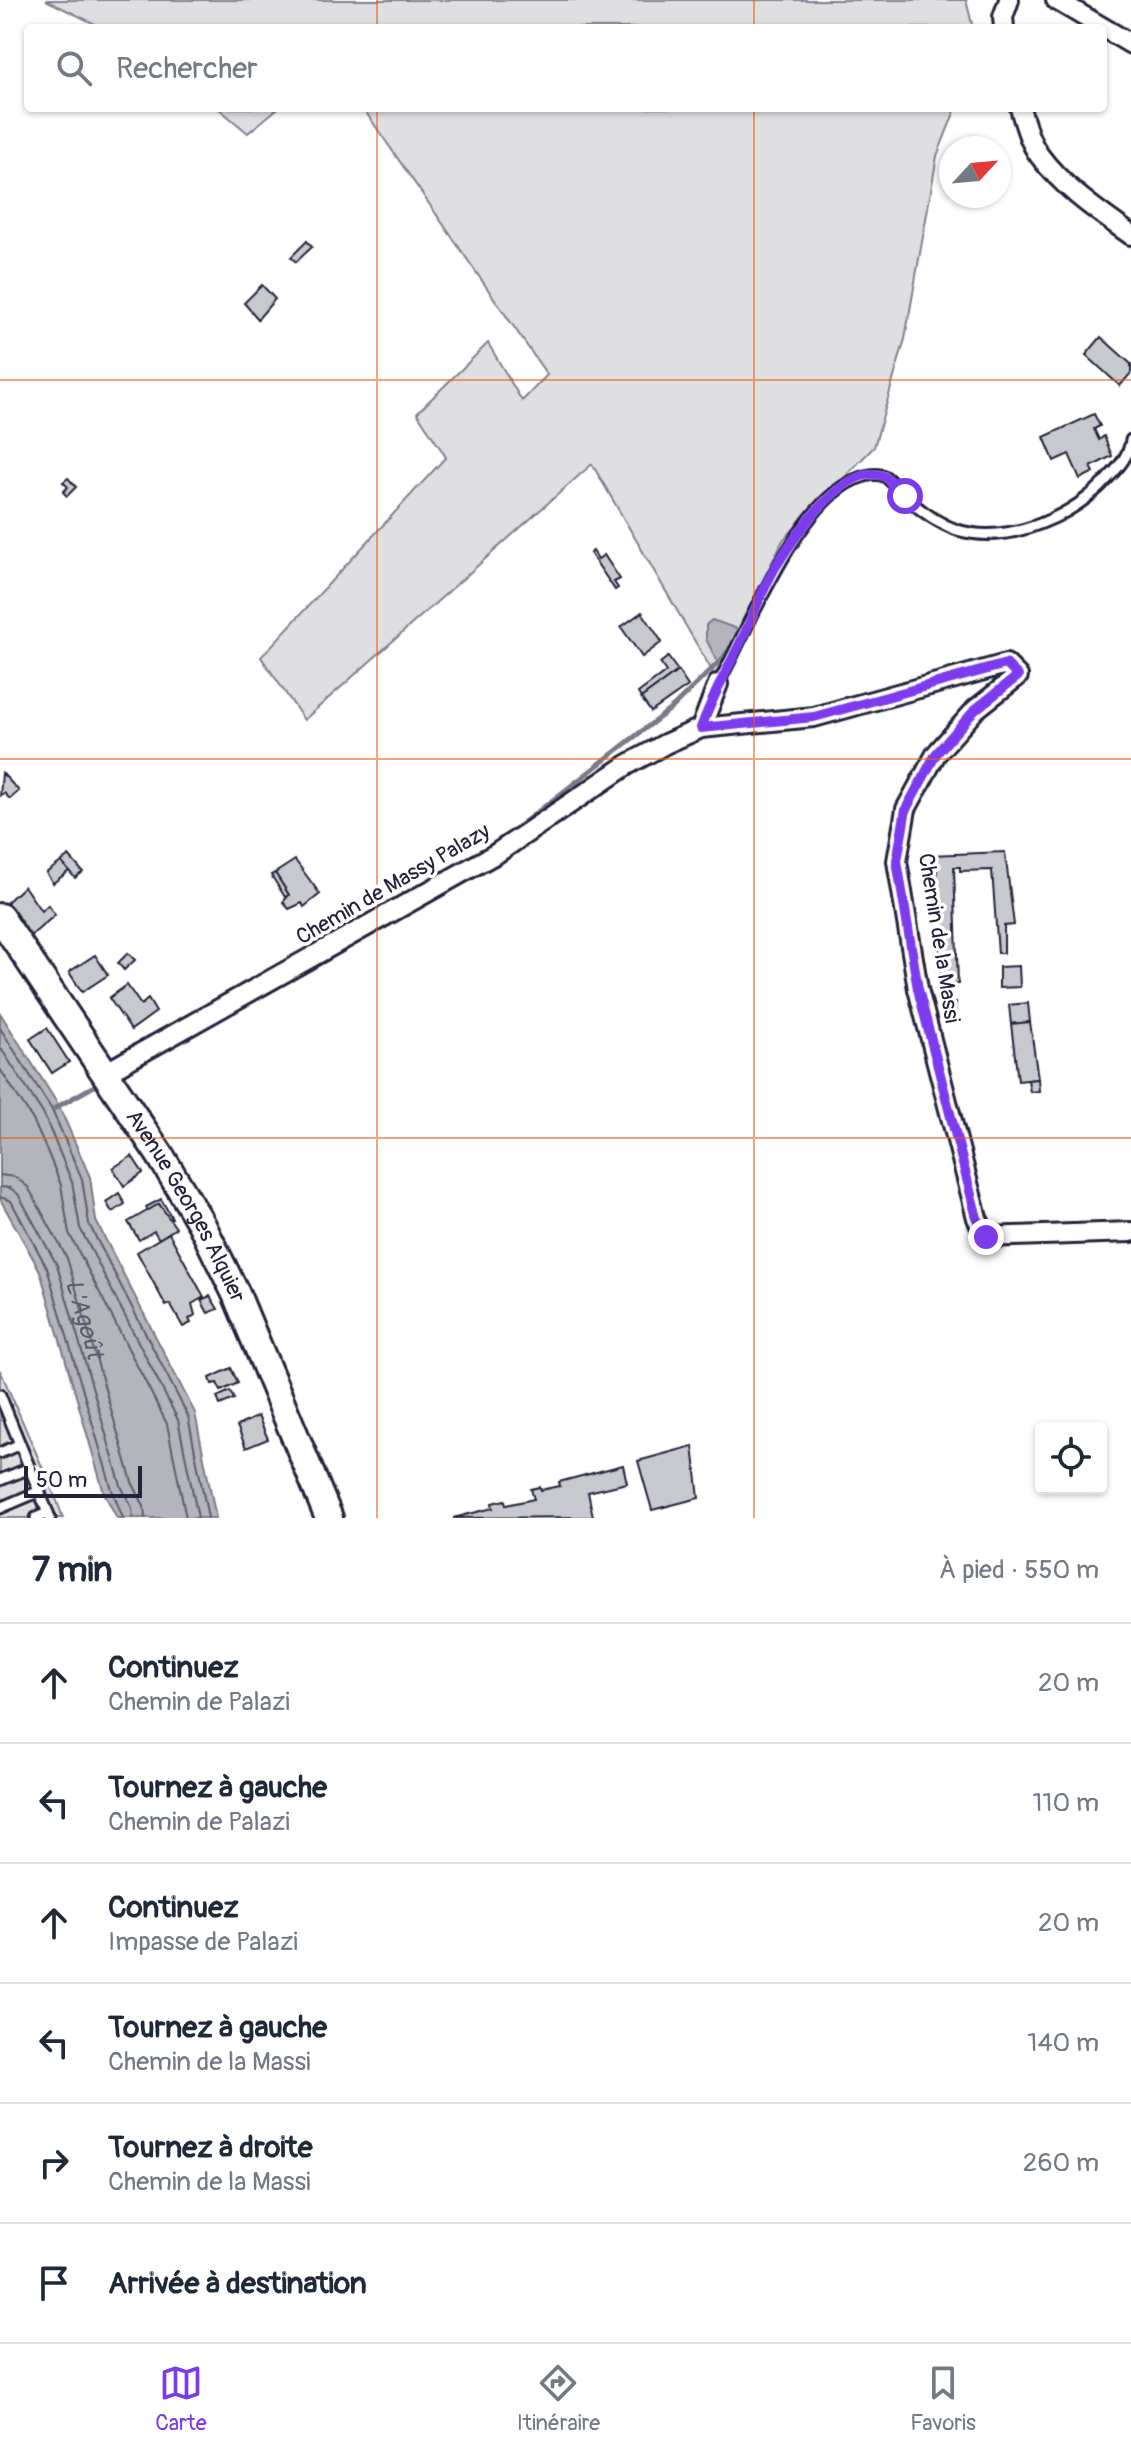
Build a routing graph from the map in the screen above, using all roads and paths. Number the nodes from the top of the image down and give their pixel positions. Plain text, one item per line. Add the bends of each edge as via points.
1 (1056, 0) edge
2 (1097, 24) edge
3 (1107, 30) edge
4 (1131, 44) edge
5 (1021, 112) edge
6 (1131, 235) edge
7 (1131, 440) edge
8 (718, 684) joint
9 (701, 728) junction
10 (0, 917) edge
11 (105, 1073) junction
12 (1131, 1232) edge
13 (0, 1397) edge
14 (11, 1421) junction
15 (0, 1426) edge
16 (20, 1444) junction
17 (0, 1453) edge
18 (30, 1468) junction
19 (0, 1480) edge
20 (40, 1491) junction
21 (0, 1508) edge
22 (49, 1516) edge
23 (36, 1518) edge
24 (329, 1518) edge

1 - 2 street
3 - 4 street
5 - 6 street via 1030,140 1054,172
7 - 8 lane via 1121,464 1085,501 1057,518 1005,532 957,530 936,520 884,476 869,474 852,481 828,497 775,568
8 - 9 street
9 - 11 street, Chemin de Massy Palazy via 627,765 483,861
9 - 12 street, Chemin de la Massi via 814,717 1006,664 1018,676 976,709 936,754 906,809 897,861 918,989 986,1237
10 - 11 main road, Avenue Georges Alquier
11 - 24 main road, Avenue Georges Alquier via 201,1223
13 - 14 lane
14 - 15 lane
14 - 16 lane
16 - 17 lane
16 - 18 lane
18 - 19 lane
18 - 20 lane
20 - 21 lane
20 - 22 lane
22 - 23 lane

